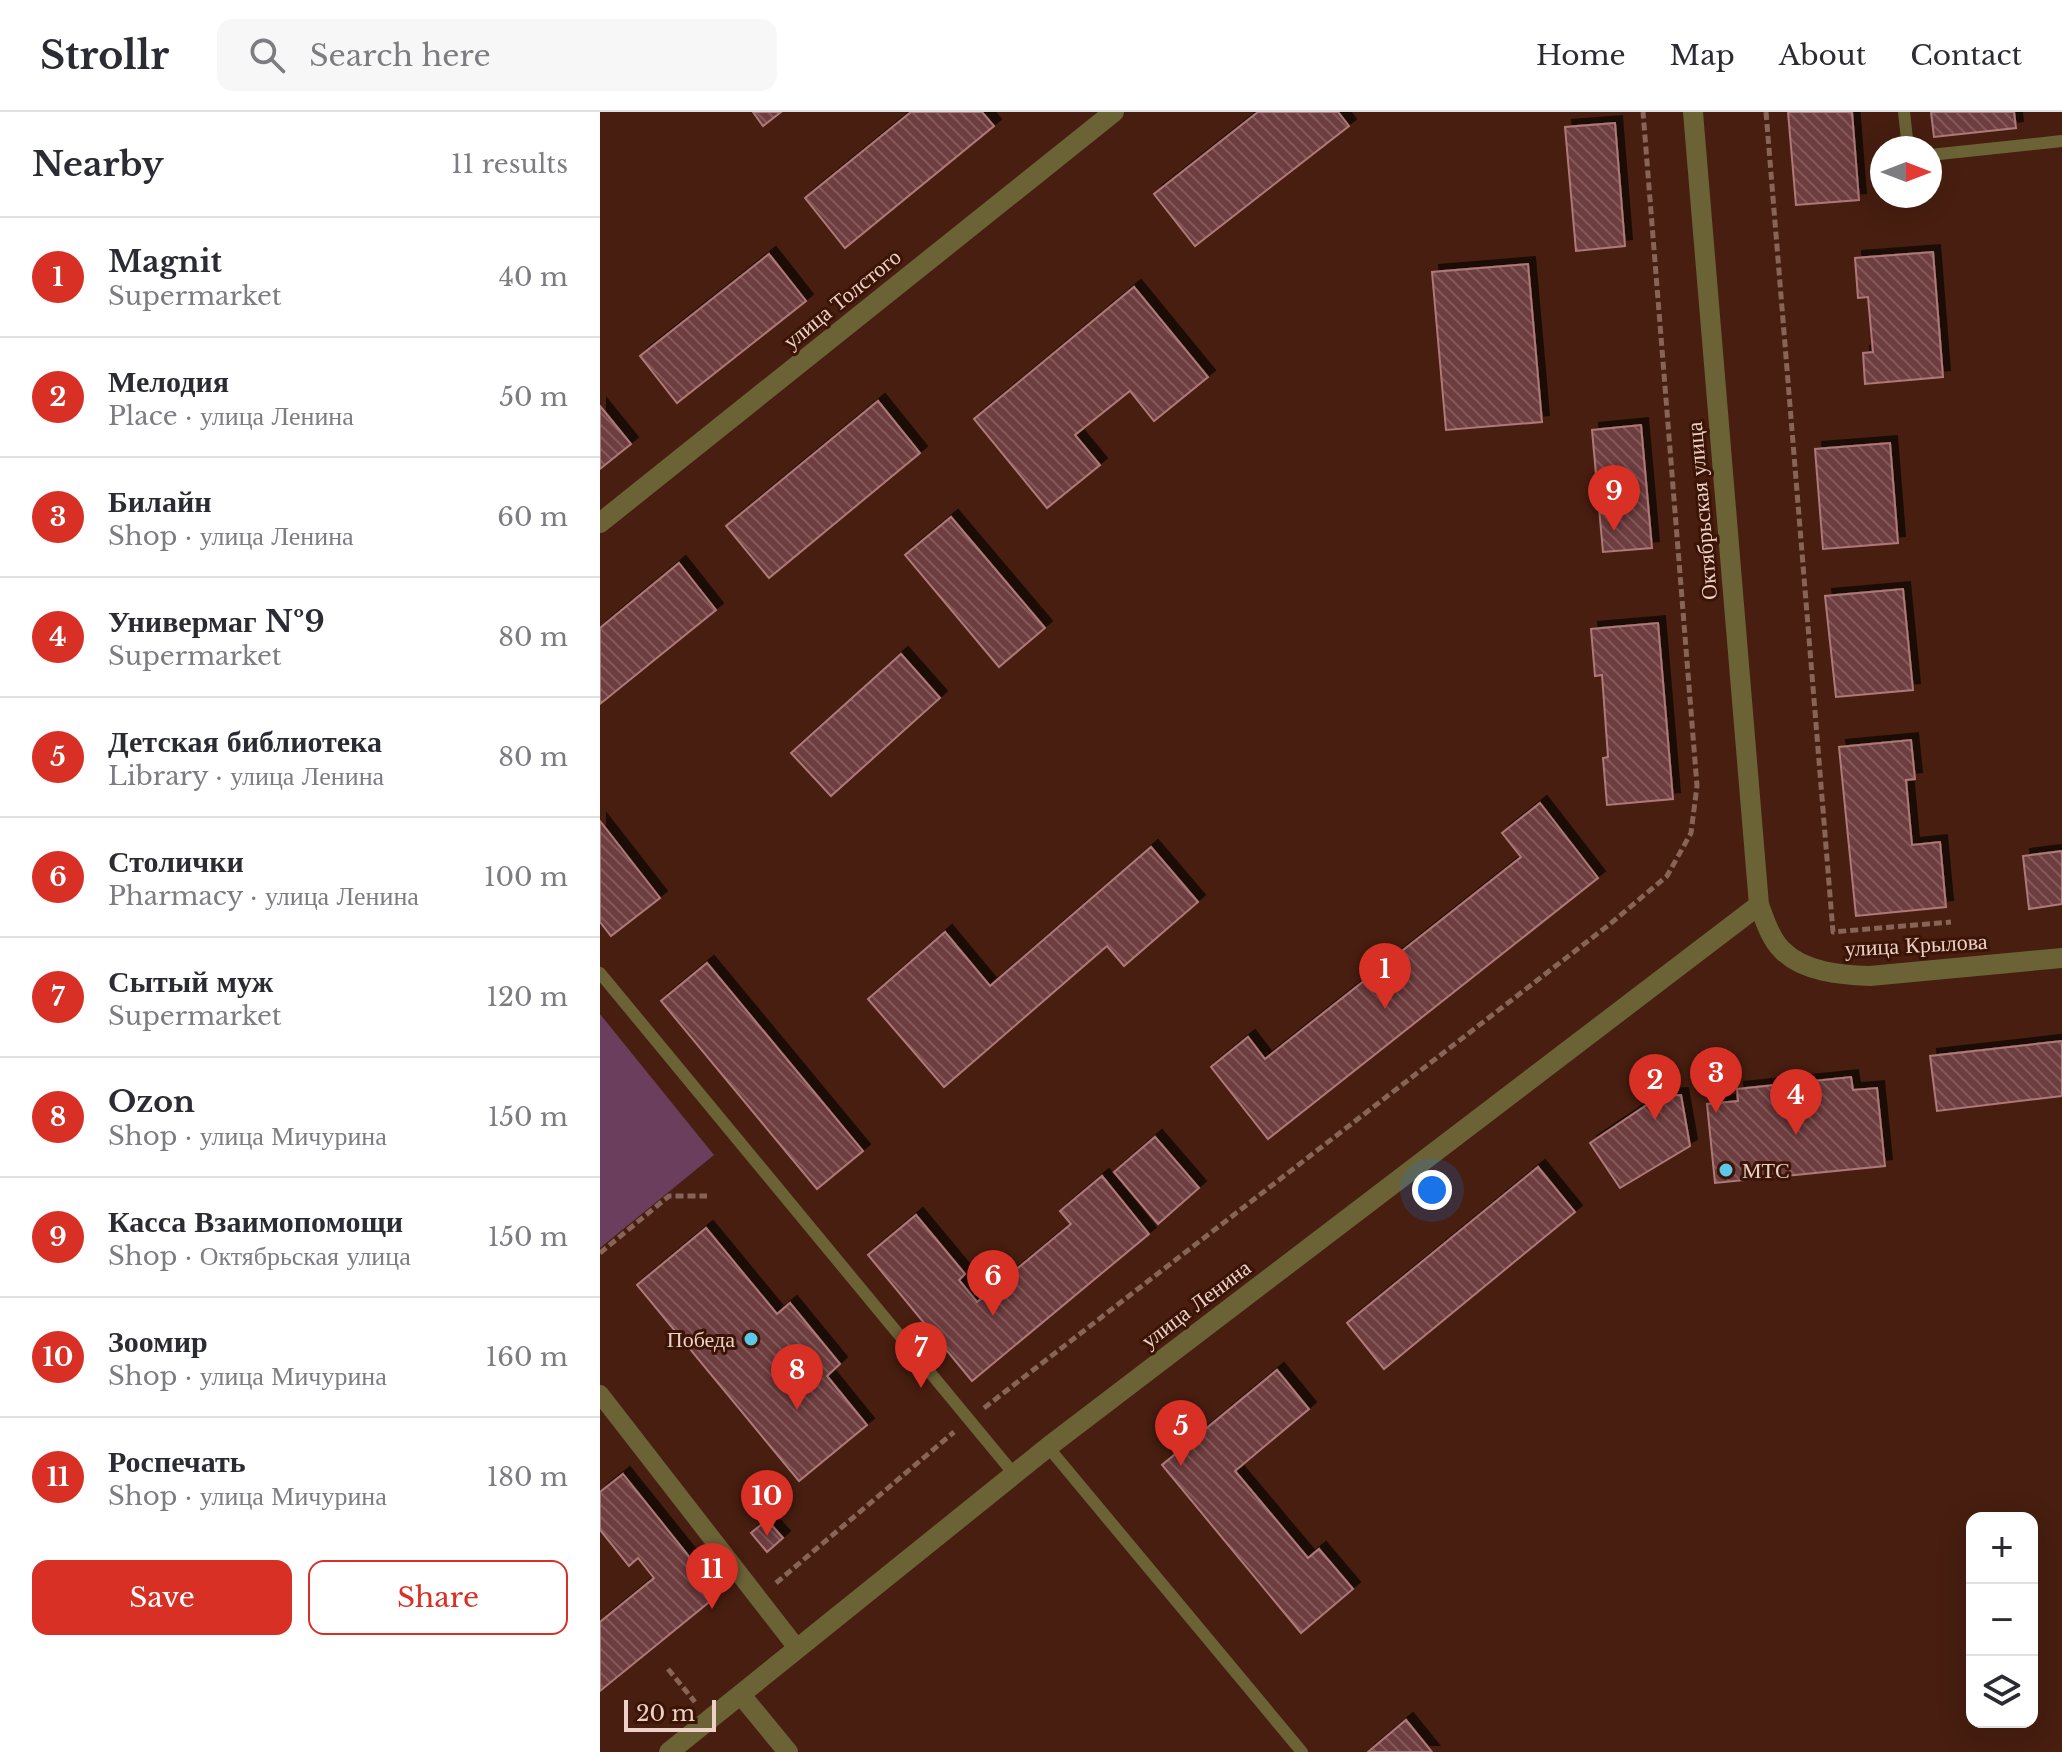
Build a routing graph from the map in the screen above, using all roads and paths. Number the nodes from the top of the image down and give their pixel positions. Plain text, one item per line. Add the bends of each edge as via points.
1 (1114, 112) edge
2 (1643, 112) edge
3 (1693, 112) edge
4 (1766, 112) edge
5 (1904, 112) edge
6 (1907, 136) edge
7 (2062, 141) edge
8 (1942, 154) edge
9 (600, 523) edge
10 (1759, 905) junction
11 (1951, 922) dead end
12 (2062, 958) edge
13 (600, 973) edge
14 (707, 1196) dead end
15 (600, 1253) edge
16 (600, 1394) edge
17 (969, 1419) junction
18 (1048, 1447) junction
19 (1014, 1474) junction
20 (758, 1598) junction
21 (797, 1648) junction
22 (668, 1669) dead end
23 (741, 1695) junction
24 (710, 1720) junction
25 (669, 1752) edge
26 (788, 1752) edge
27 (1302, 1752) edge

1 - 9 street, улица Толстого
2 - 17 path via 1697,786 1691,833 1667,876 1610,924
3 - 10 street, Октябрьская улица
4 - 11 path via 1833,932
5 - 6 lane
7 - 8 lane
10 - 12 street, улица Крылова via 1782,951 1813,968 1843,975
10 - 18 street, улица Ленина
13 - 17 lane
14 - 15 path via 669,1196
16 - 20 street
17 - 19 lane
17 - 20 path
18 - 19 street, улица Ленина
18 - 27 lane
19 - 21 street, улица Ленина
20 - 21 street
21 - 23 street, улица Ленина
22 - 24 path
23 - 24 street, улица Ленина
23 - 26 street
24 - 25 street, улица Ленина

